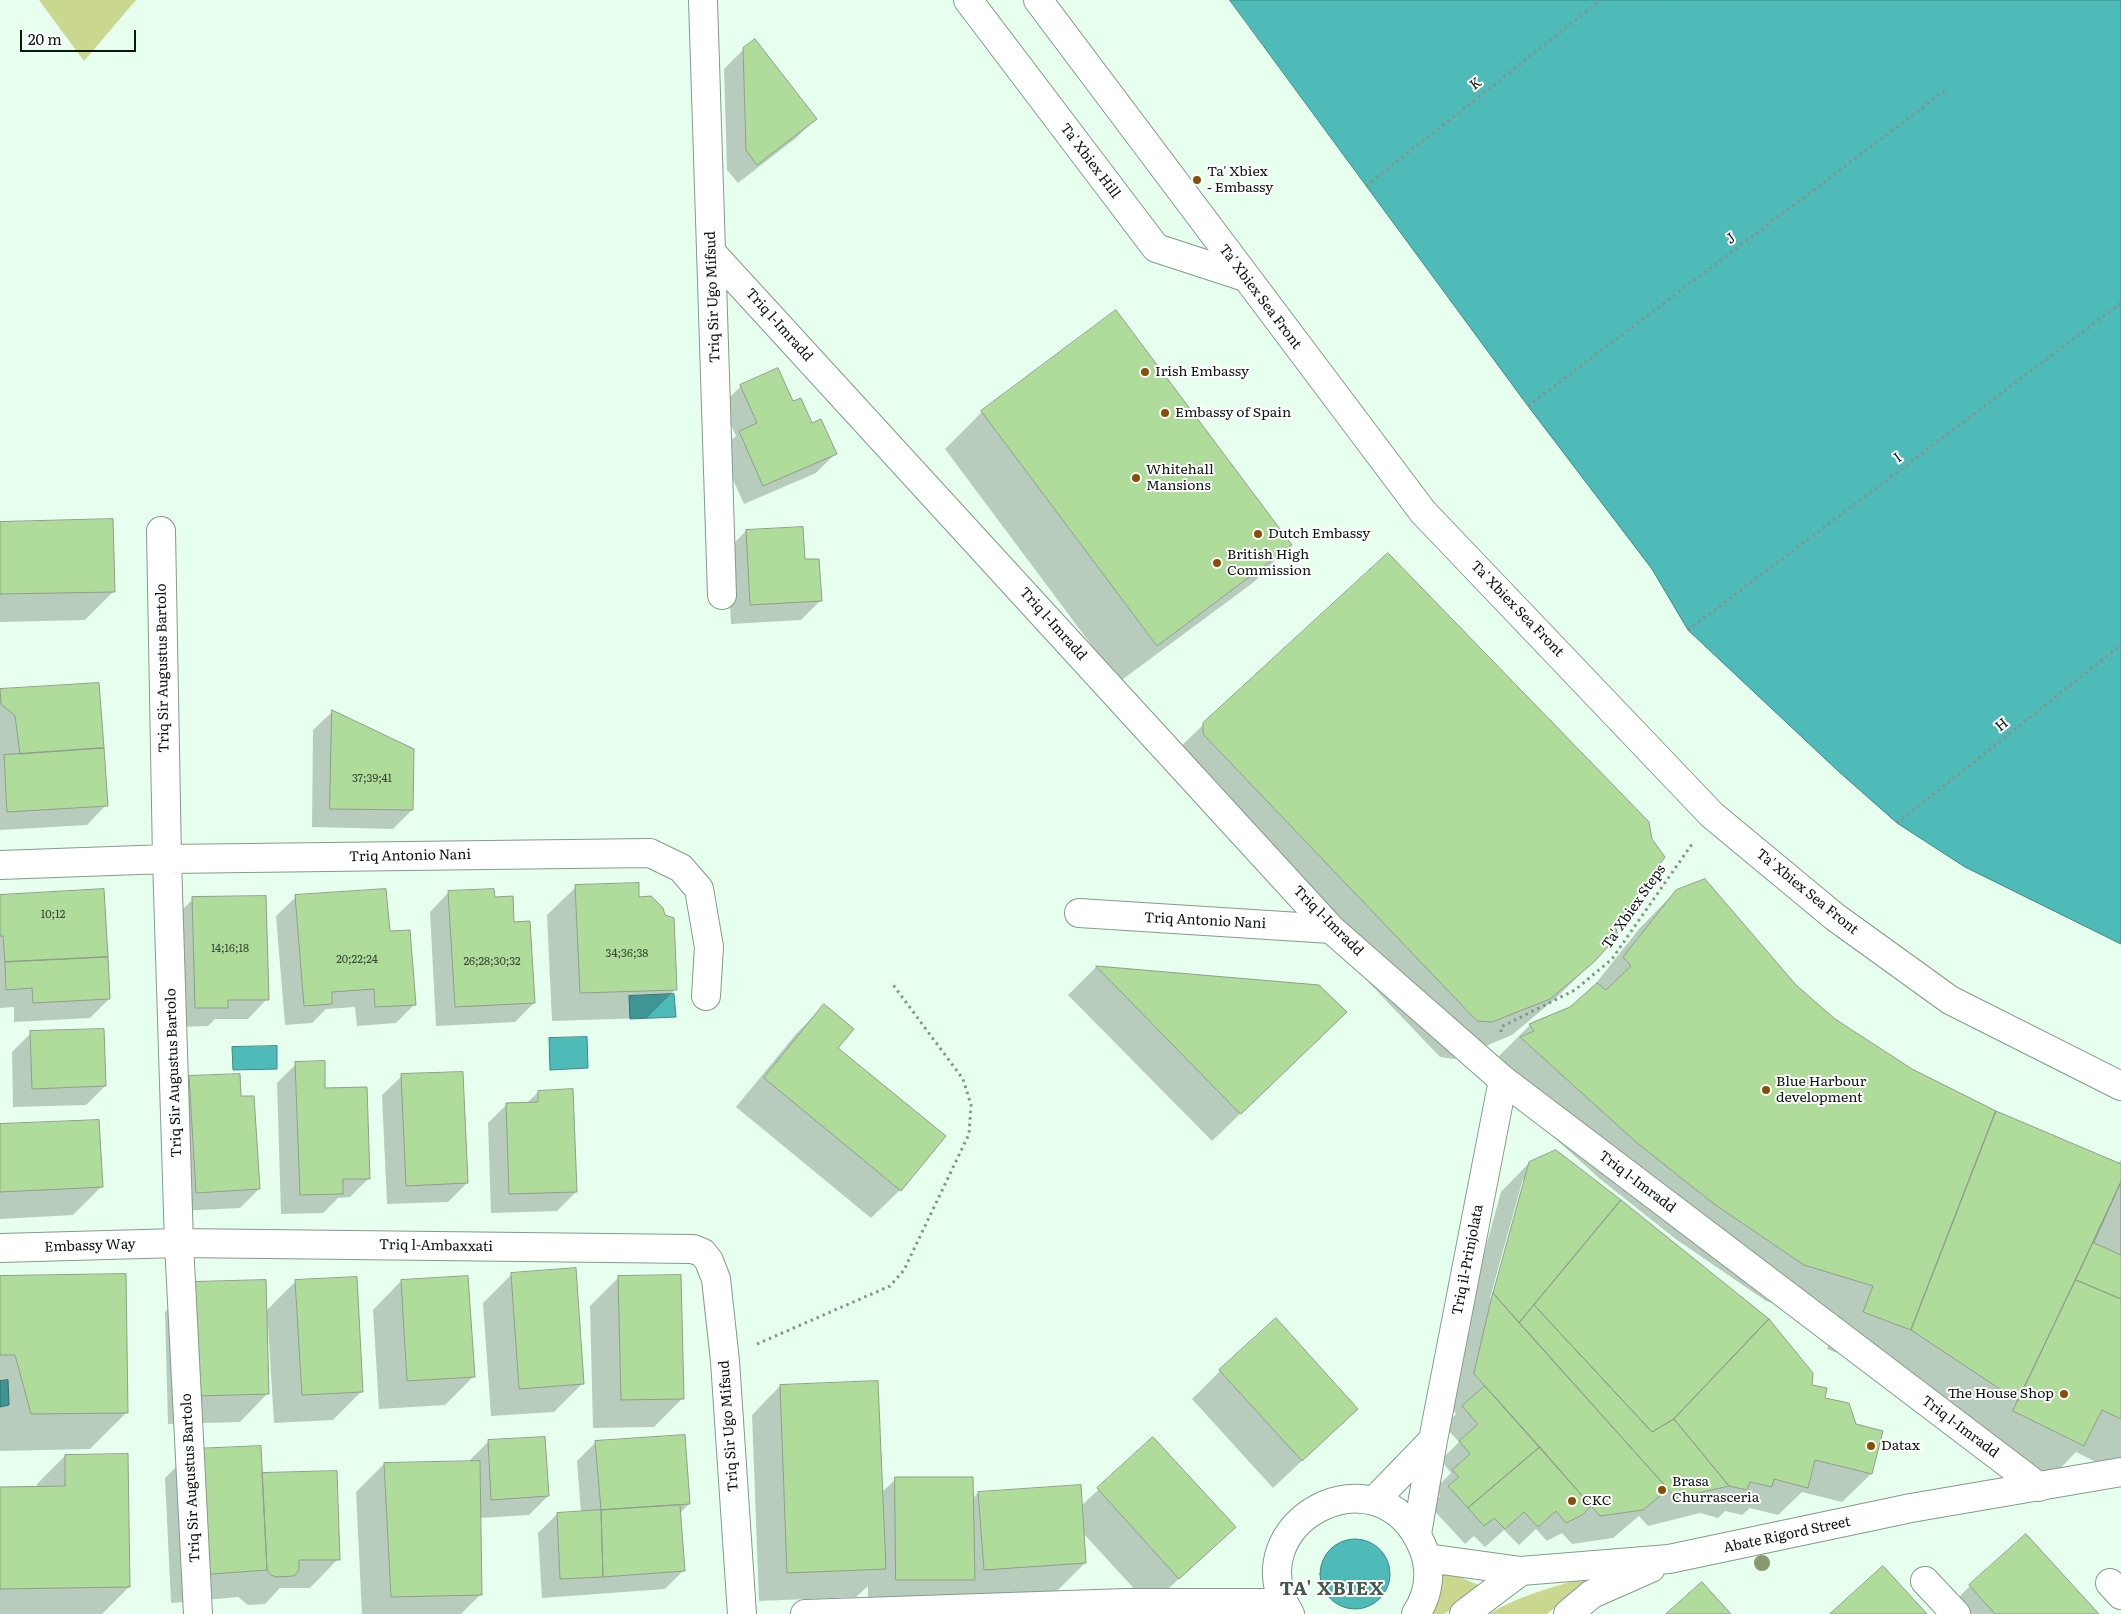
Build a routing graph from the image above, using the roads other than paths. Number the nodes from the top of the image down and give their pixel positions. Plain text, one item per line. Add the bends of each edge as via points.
1 (703, 0) edge
2 (968, 0) edge
3 (1038, 0) edge
4 (711, 252) junction
5 (1245, 277) junction
6 (161, 531) dead end
7 (722, 595) dead end
8 (167, 859) junction
9 (0, 865) edge
10 (1079, 914) dead end
11 (1332, 928) junction
12 (706, 996) dead end
13 (1503, 1080) junction
14 (2121, 1086) edge
15 (179, 1243) junction
16 (0, 1248) edge
17 (693, 1250) joint
18 (1433, 1440) junction
19 (2121, 1472) edge
20 (2039, 1487) junction
21 (1374, 1501) junction
22 (1422, 1546) junction
23 (1669, 1560) junction
24 (1521, 1571) junction
25 (1925, 1581) dead end
26 (1287, 1609) edge
27 (198, 1614) edge
28 (742, 1614) edge
29 (805, 1614) edge
30 (1416, 1614) edge
31 (1464, 1614) edge
32 (1568, 1614) edge
33 (1956, 1614) edge

1 - 4 street, Triq Sir Ugo Mifsud
2 - 5 street, Ta' Xbiex Hill via 1156,248
3 - 5 street, Ta' Xbiex Sea Front
4 - 7 street, Triq Sir Ugo Mifsud
4 - 11 street, Triq l-Imradd
5 - 14 street, Ta' Xbiex Sea Front via 1423,512 1712,815 1835,917 1950,1000
6 - 8 street, Triq Sir Augustus Bartolo
8 - 9 street, Triq Antonio Nani
8 - 12 street, Triq Antonio Nani via 650,853 681,868 699,889 709,947
8 - 15 street, Triq Sir Augustus Bartolo
10 - 11 street, Triq Antonio Nani
11 - 13 street, Triq l-Imradd
13 - 18 street, Triq il-Prinjolata
13 - 20 street, Triq l-Imradd
15 - 16 street, Embassy Way
15 - 17 street, Triq l-Ambaxxati
15 - 27 street, Triq Sir Augustus Bartolo
17 - 28 street, Triq Sir Ugo Mifsud via 703,1253 710,1261 716,1278 725,1361
18 - 21 street
18 - 22 street, Triq il-Prinjolata
19 - 20 street, Abate Rigord Street
20 - 23 street, Abate Rigord Street via 1911,1508
21 - 22 street via 1406,1520
21 - 26 street via 1350,1498 1325,1504 1304,1516 1288,1535 1279,1557 1278,1580
22 - 24 street, Abate Rigord Street
22 - 30 street, Triq il-Prinjolata via 1428,1581 1423,1603
23 - 24 street, Abate Rigord Street
23 - 32 street via 1592,1594
24 - 31 street
25 - 33 street
26 - 29 street via 1126,1603

